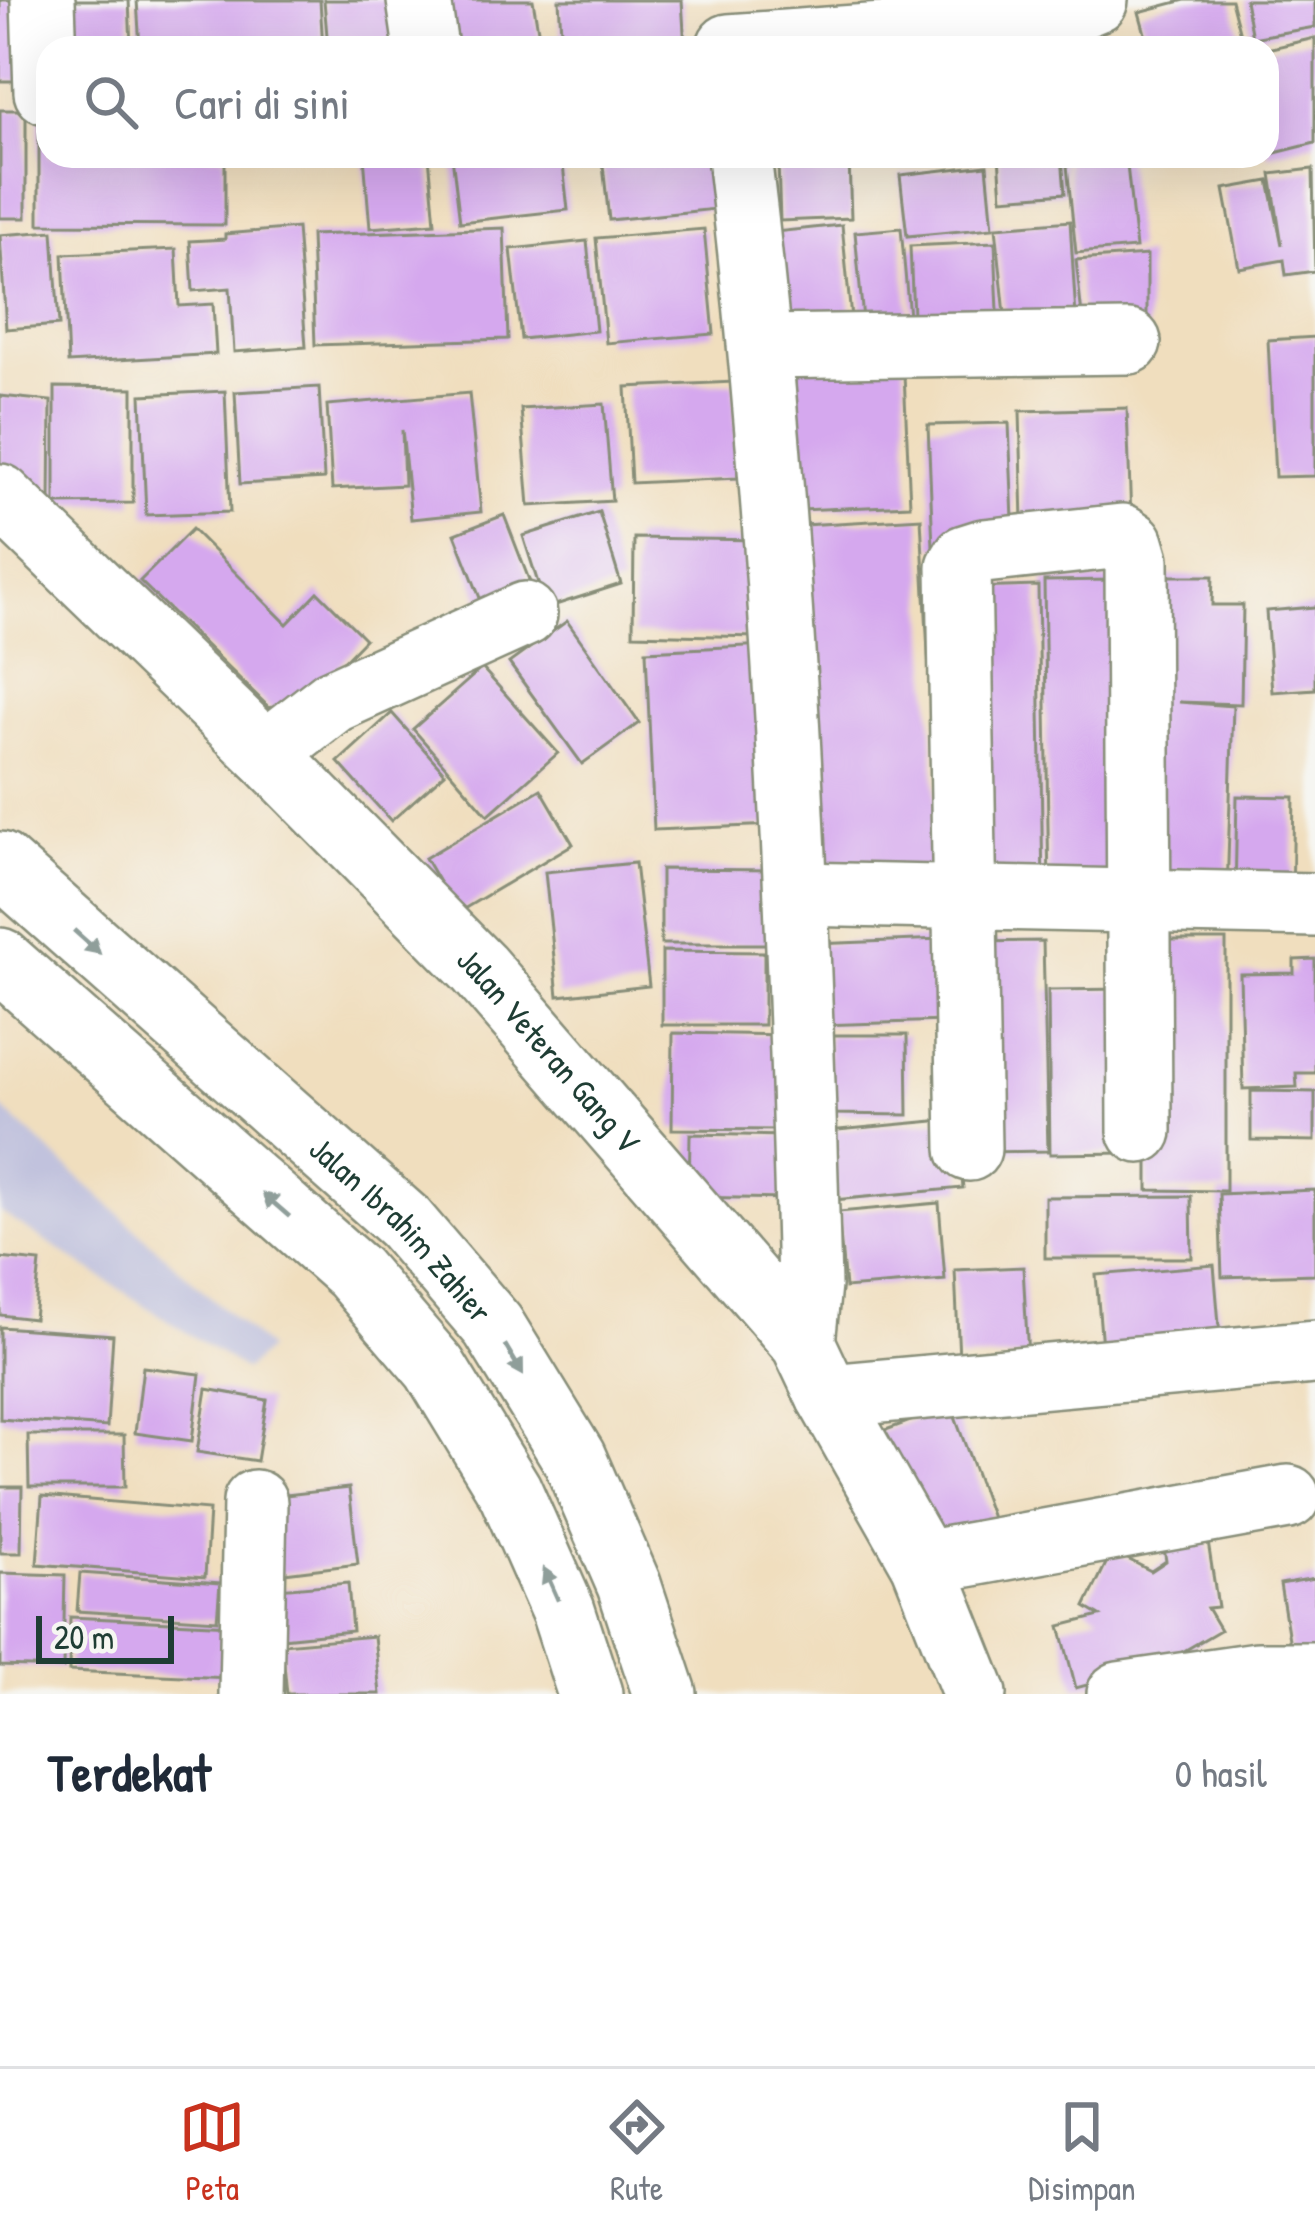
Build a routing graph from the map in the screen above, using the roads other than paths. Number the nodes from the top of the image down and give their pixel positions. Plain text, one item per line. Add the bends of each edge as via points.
1 (43, 0) edge
2 (419, 0) edge
3 (1096, 0) edge
4 (728, 31) edge
5 (38, 36) edge
6 (424, 36) edge
7 (36, 54) edge
8 (31, 92) edge
9 (740, 168) edge
10 (1130, 342) dead end
11 (762, 347) junction
12 (0, 496) edge
13 (525, 614) dead end
14 (266, 753) junction
15 (0, 863) edge
16 (798, 894) junction
17 (965, 897) junction
18 (1136, 901) junction
19 (1315, 905) edge
20 (0, 960) edge
21 (1140, 1131) dead end
22 (970, 1149) dead end
23 (404, 1222) junction
24 (353, 1273) junction
25 (1315, 1352) edge
26 (816, 1370) junction
27 (1288, 1496) dead end
28 (255, 1502) dead end
29 (922, 1563) junction
30 (1315, 1674) edge
31 (251, 1694) edge
32 (590, 1694) edge
33 (665, 1694) edge
34 (975, 1694) edge
35 (1119, 1694) edge

1 - 5 street
2 - 6 street
3 - 4 street via 1037,24
7 - 8 street
9 - 11 street
10 - 11 street
11 - 16 street
12 - 14 street, Jalan Veteran Gang V
13 - 14 street via 333,701
14 - 26 street, Jalan Veteran Gang V via 478,968
15 -> 23 street, Jalan Ibrahim Zahier
16 - 17 street
16 - 26 street
17 - 18 street
17 - 18 street via 959,567 985,551 1122,536 1137,560
17 - 22 street
18 - 19 street
18 - 21 street
24 -> 20 street, Jalan Ibrahim Zahier
23 - 24 street
23 -> 33 street, Jalan Ibrahim Zahier via 493,1325 574,1458
32 -> 24 street, Jalan Ibrahim Zahier via 510,1491 435,1368
25 - 26 street
26 - 29 street, Jalan Veteran Gang V
27 - 29 street
28 - 31 street
29 - 34 street, Jalan Veteran Gang V
30 - 35 street

